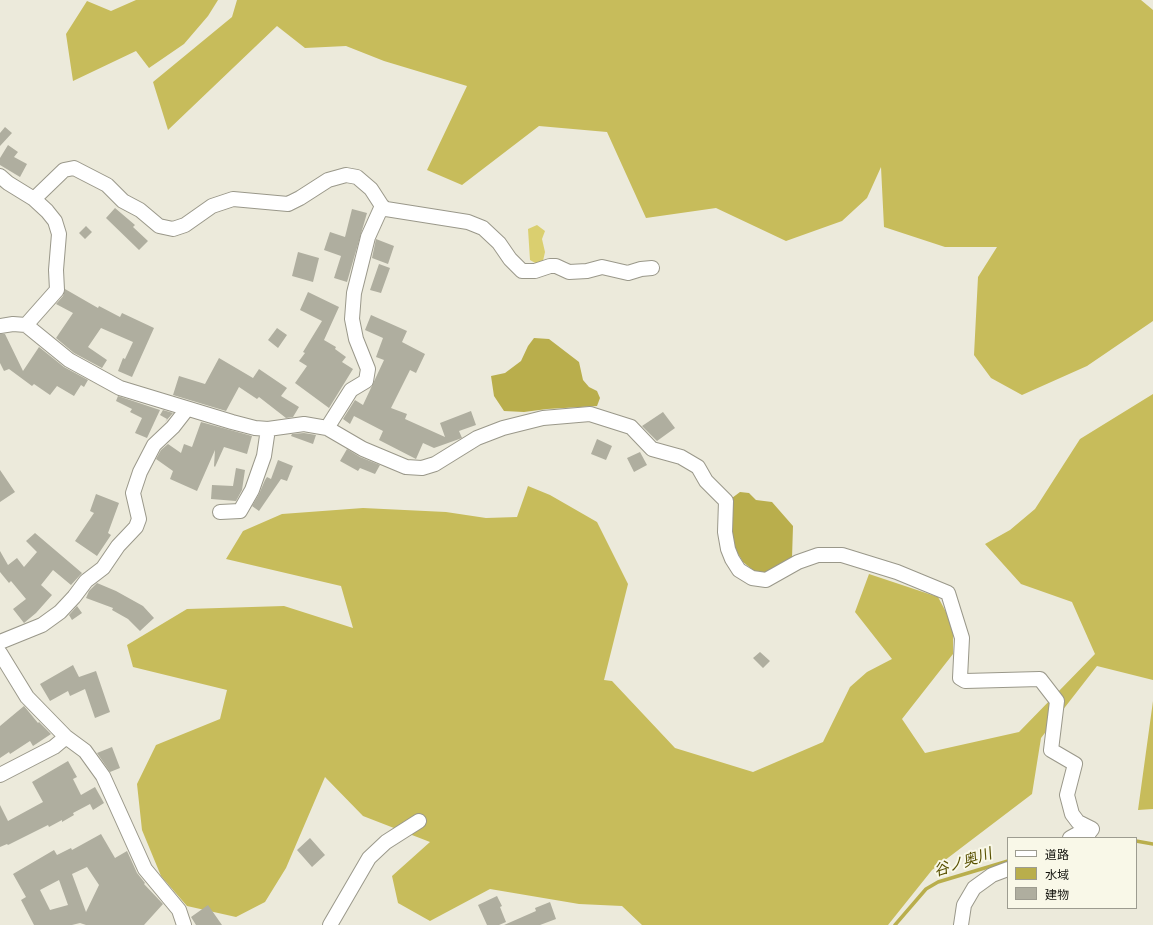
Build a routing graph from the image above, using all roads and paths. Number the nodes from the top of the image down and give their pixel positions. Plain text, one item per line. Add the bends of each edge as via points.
1 (0, 176) edge
2 (34, 199) junction
3 (382, 206) junction
4 (652, 268) dead end
5 (26, 325) junction
6 (0, 326) edge
7 (187, 409) junction
8 (327, 428) junction
9 (268, 429) junction
10 (220, 512) dead end
11 (0, 642) edge
12 (0, 653) edge
13 (66, 737) junction
14 (0, 775) edge
15 (419, 821) dead end
16 (1072, 837) edge
17 (1007, 869) edge
18 (184, 925) edge
19 (330, 925) edge
20 (961, 925) edge

1 - 2 street via 8,184
2 - 3 street via 64,170 74,168 107,185 123,201 140,210 159,226 173,229 186,225 212,206 233,199 288,204 328,180 346,175 357,177 371,190
2 - 5 street via 47,211 59,234 57,290
3 - 4 street via 386,209 468,222 483,228 522,271 556,266 569,272 602,267 628,273
3 - 8 street via 368,237 354,294 352,319 356,340 368,369 366,380 351,390
5 - 6 street
5 - 7 street via 69,360 120,388
7 - 9 street
7 - 11 street via 154,445 140,472 133,493 139,518 136,527 118,546 103,568 86,581 60,612 42,625
8 - 9 street via 304,424
8 - 16 street via 377,456 406,467 422,468 436,464 477,438 502,428 543,418 590,414 630,427 652,449 681,457 698,467 706,481 726,500 725,532 728,548 739,570 752,578 766,580 818,554 842,555 896,572 948,593 962,638 960,678 965,681 1040,679 1058,701 1051,750 1075,764 1067,794 1072,814 1078,822 1092,829 1089,833 1079,833
9 - 10 street via 264,456 252,490 240,511
12 - 13 street via 27,697
13 - 14 street via 54,747
13 - 18 street via 85,751 103,776 145,869 179,910
15 - 19 street via 386,842 369,858
17 - 20 street via 992,875 974,888 964,905

